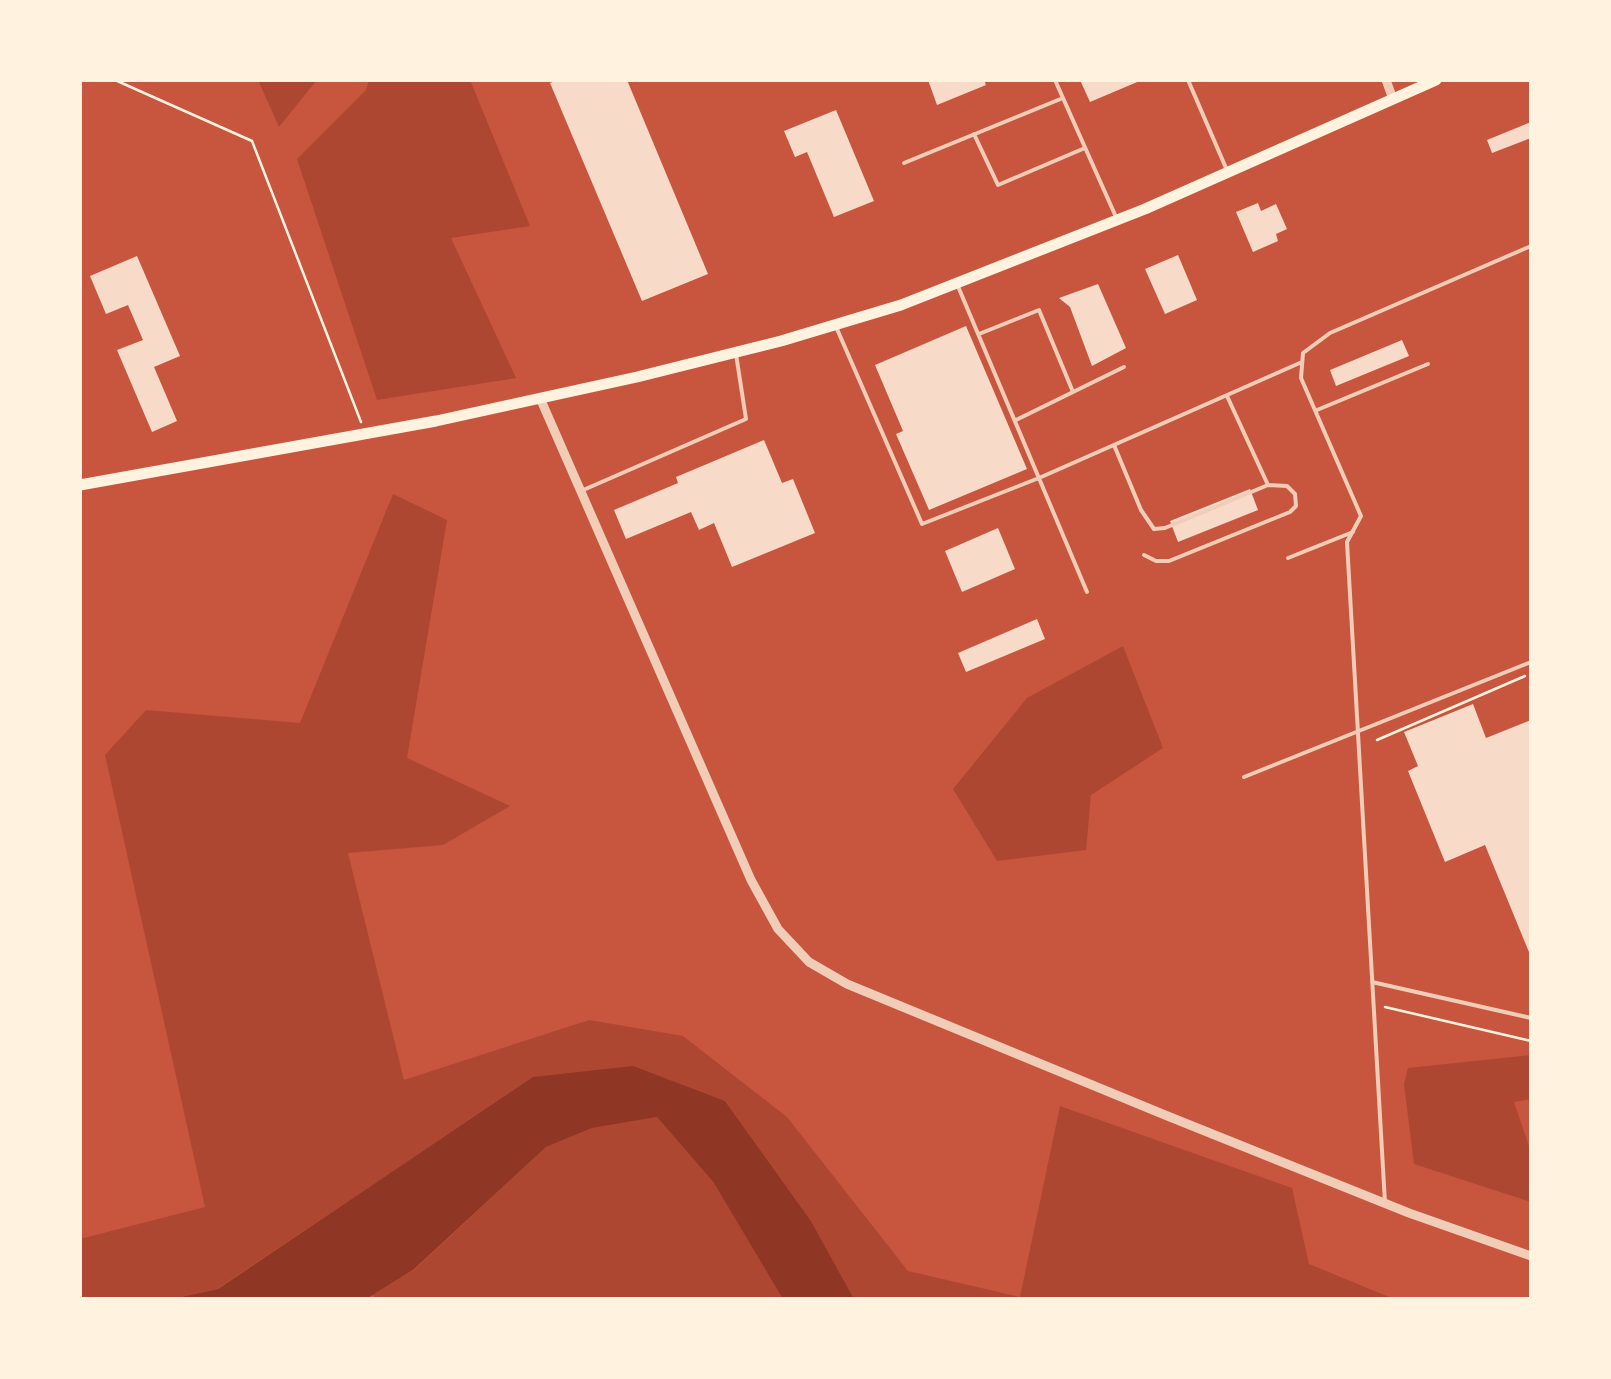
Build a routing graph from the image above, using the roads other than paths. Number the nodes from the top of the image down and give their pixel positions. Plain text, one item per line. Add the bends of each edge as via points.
1 (1055, 80) edge
2 (1188, 80) edge
3 (1386, 80) edge
4 (1436, 80) edge
5 (1063, 98) junction
6 (1394, 99) junction
7 (974, 134) junction
8 (1085, 148) junction
9 (904, 163) dead end
10 (1228, 173) junction
11 (1118, 220) junction
12 (1531, 246) edge
13 (957, 284) junction
14 (835, 324) junction
15 (979, 334) junction
16 (736, 352) junction
17 (1302, 362) junction
18 (1428, 364) dead end
19 (1124, 368) dead end
20 (1073, 392) junction
21 (1227, 396) junction
22 (540, 398) junction
23 (1315, 411) junction
24 (1016, 420) junction
25 (1114, 445) junction
26 (1040, 478) junction
27 (80, 485) edge
28 (1268, 485) junction
29 (581, 491) junction
30 (1353, 532) junction
31 (1144, 555) dead end
32 (1288, 558) dead end
33 (1087, 592) dead end
34 (1531, 662) edge
35 (1358, 732) junction
36 (1244, 777) dead end
37 (1372, 982) junction
38 (1531, 1018) edge
39 (1385, 1203) junction
40 (1531, 1256) edge

1 - 5 lane
2 - 10 lane
3 - 6 street
4 - 6 main road
5 - 7 lane
5 - 8 lane
6 - 10 main road
7 - 8 lane via 998,185
7 - 9 lane
8 - 11 lane
10 - 11 main road
11 - 13 main road
12 - 17 lane via 1330,332 1303,353
13 - 14 main road
13 - 15 lane
14 - 16 main road
14 - 26 lane via 922,524
15 - 20 lane via 1038,310
15 - 24 lane
16 - 22 main road
16 - 29 lane via 746,419
17 - 21 lane
17 - 23 lane via 1301,378
18 - 23 lane
19 - 20 lane
20 - 24 lane
21 - 25 lane
21 - 28 lane
22 - 27 main road
22 - 29 street
23 - 30 lane via 1361,516
24 - 26 lane
25 - 26 lane
25 - 28 lane via 1154,529
26 - 33 lane
28 - 31 lane via 1288,486 1296,506 1169,561
29 - 39 street via 751,880 778,929 809,962 848,984
30 - 32 lane
30 - 35 lane via 1347,542
34 - 35 lane
35 - 36 lane
35 - 37 lane
37 - 38 lane
37 - 39 lane
39 - 40 street

